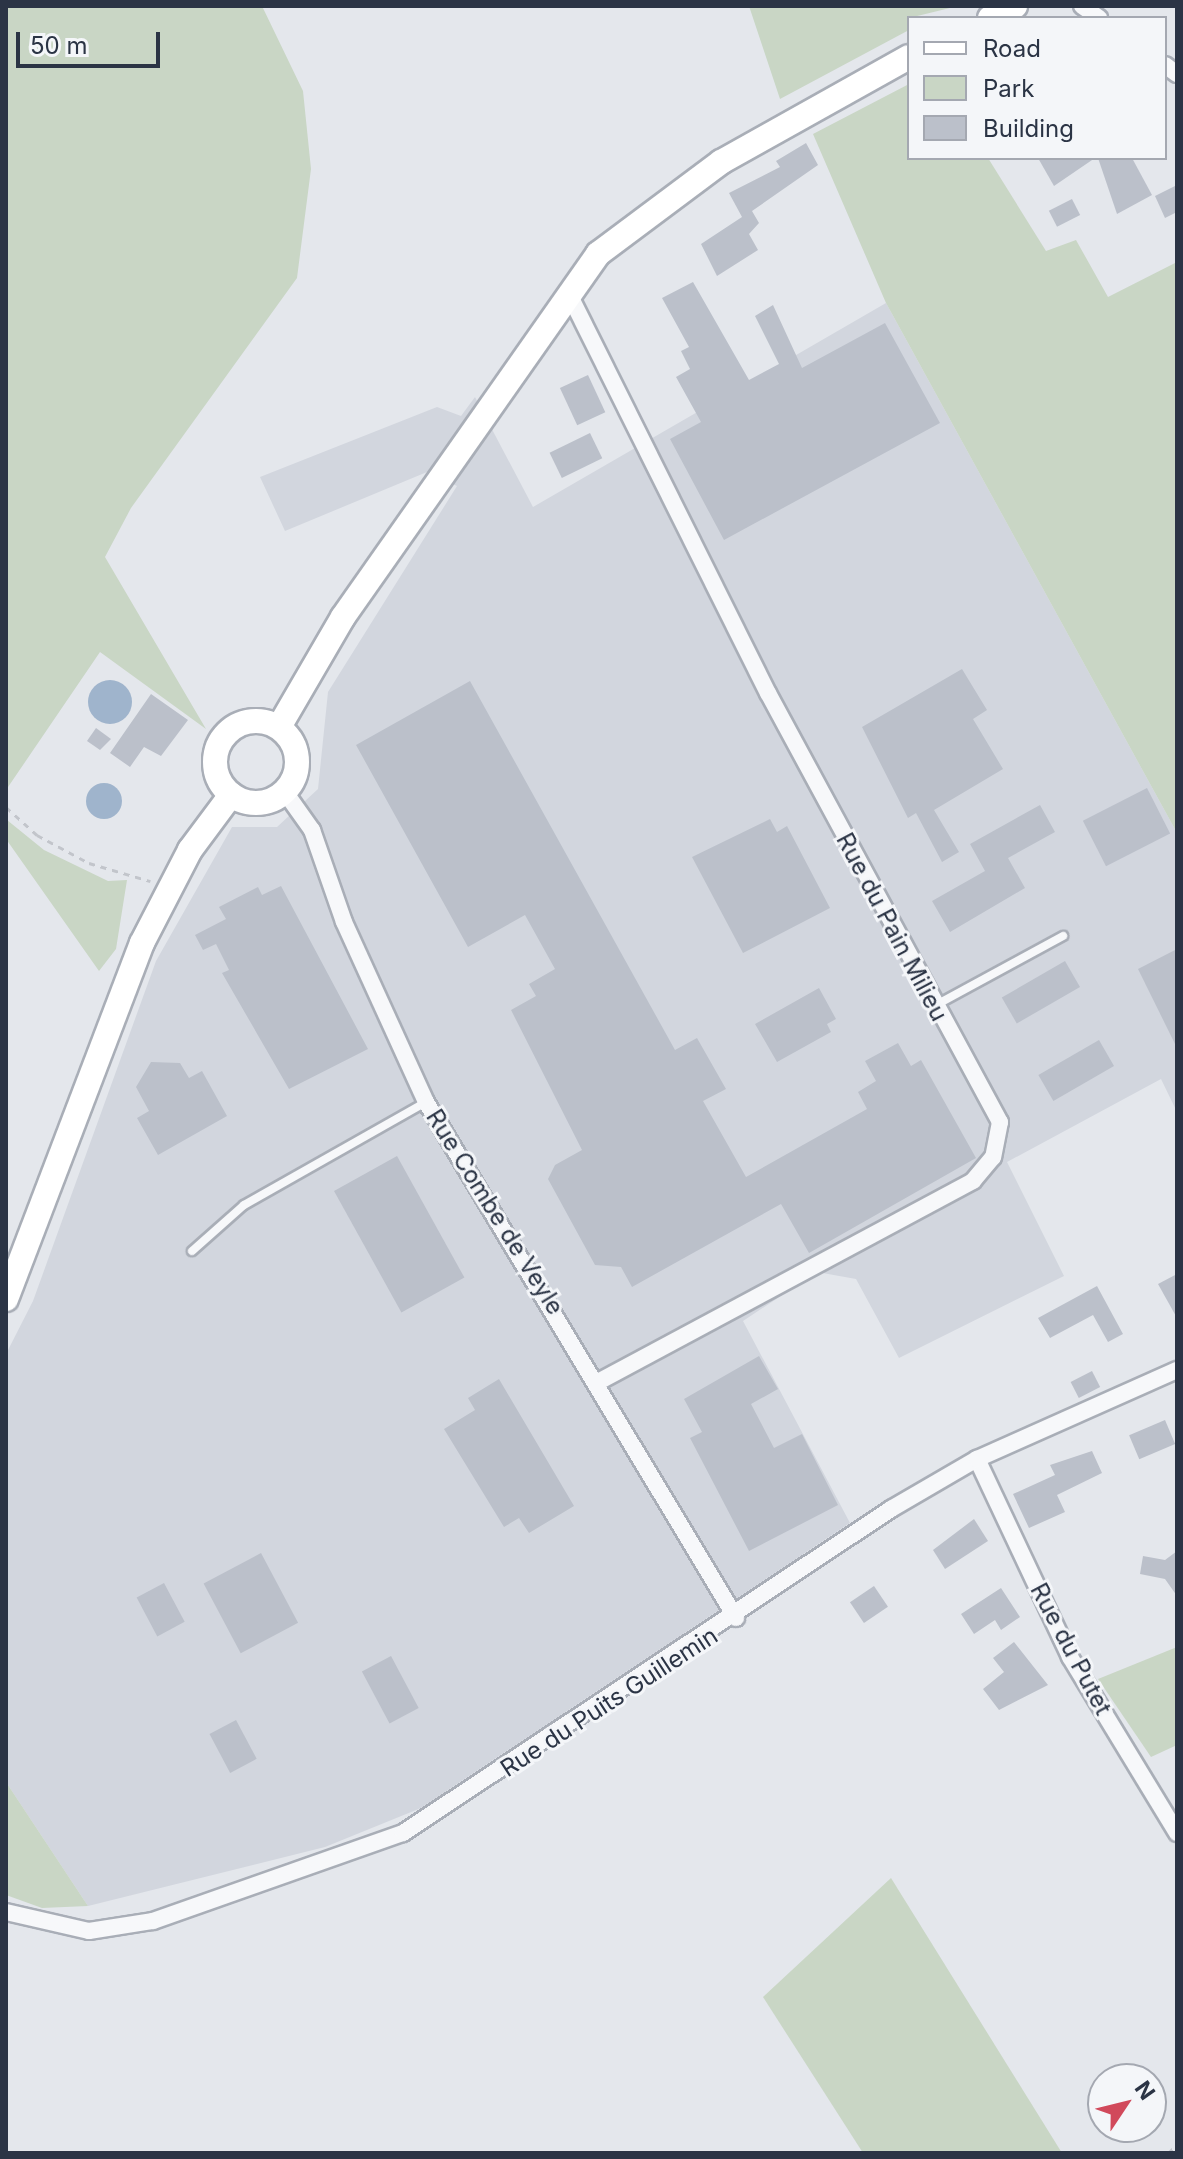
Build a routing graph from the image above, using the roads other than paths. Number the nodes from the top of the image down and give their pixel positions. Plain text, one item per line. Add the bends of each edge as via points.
1 (907, 58) edge
2 (568, 292) junction
3 (279, 727) junction
4 (285, 792) junction
5 (231, 795) junction
6 (1063, 936) dead end
7 (933, 1006) junction
8 (426, 1102) junction
9 (192, 1251) dead end
10 (6, 1299) edge
11 (1177, 1370) edge
12 (600, 1381) junction
13 (977, 1459) junction
14 (736, 1618) junction
15 (1177, 1833) edge
16 (6, 1912) edge

1 - 2 main road via 709,171 598,254
2 - 3 main road via 343,617
2 - 7 street, Rue du Pain Milieu
3 - 4 main road via 297,753
3 - 5 main road via 252,720 226,733 216,773
4 - 5 main road via 259,803
4 - 8 street, Rue Combe de Veyle via 312,830 344,922
5 - 10 main road via 167,891
6 - 7 lane
7 - 12 street, Rue du Pain Milieu via 1000,1122 993,1157 973,1181
8 - 9 lane via 244,1205
8 - 12 street, Rue Combe de Veyle
11 - 13 street, Rue du Puits Guillemin
12 - 14 street, Rue Combe de Veyle
13 - 14 street, Rue du Puits Guillemin
13 - 15 street, Rue du Putet via 1070,1657
14 - 16 street, Rue du Puits Guillemin via 403,1833 153,1921 89,1931

